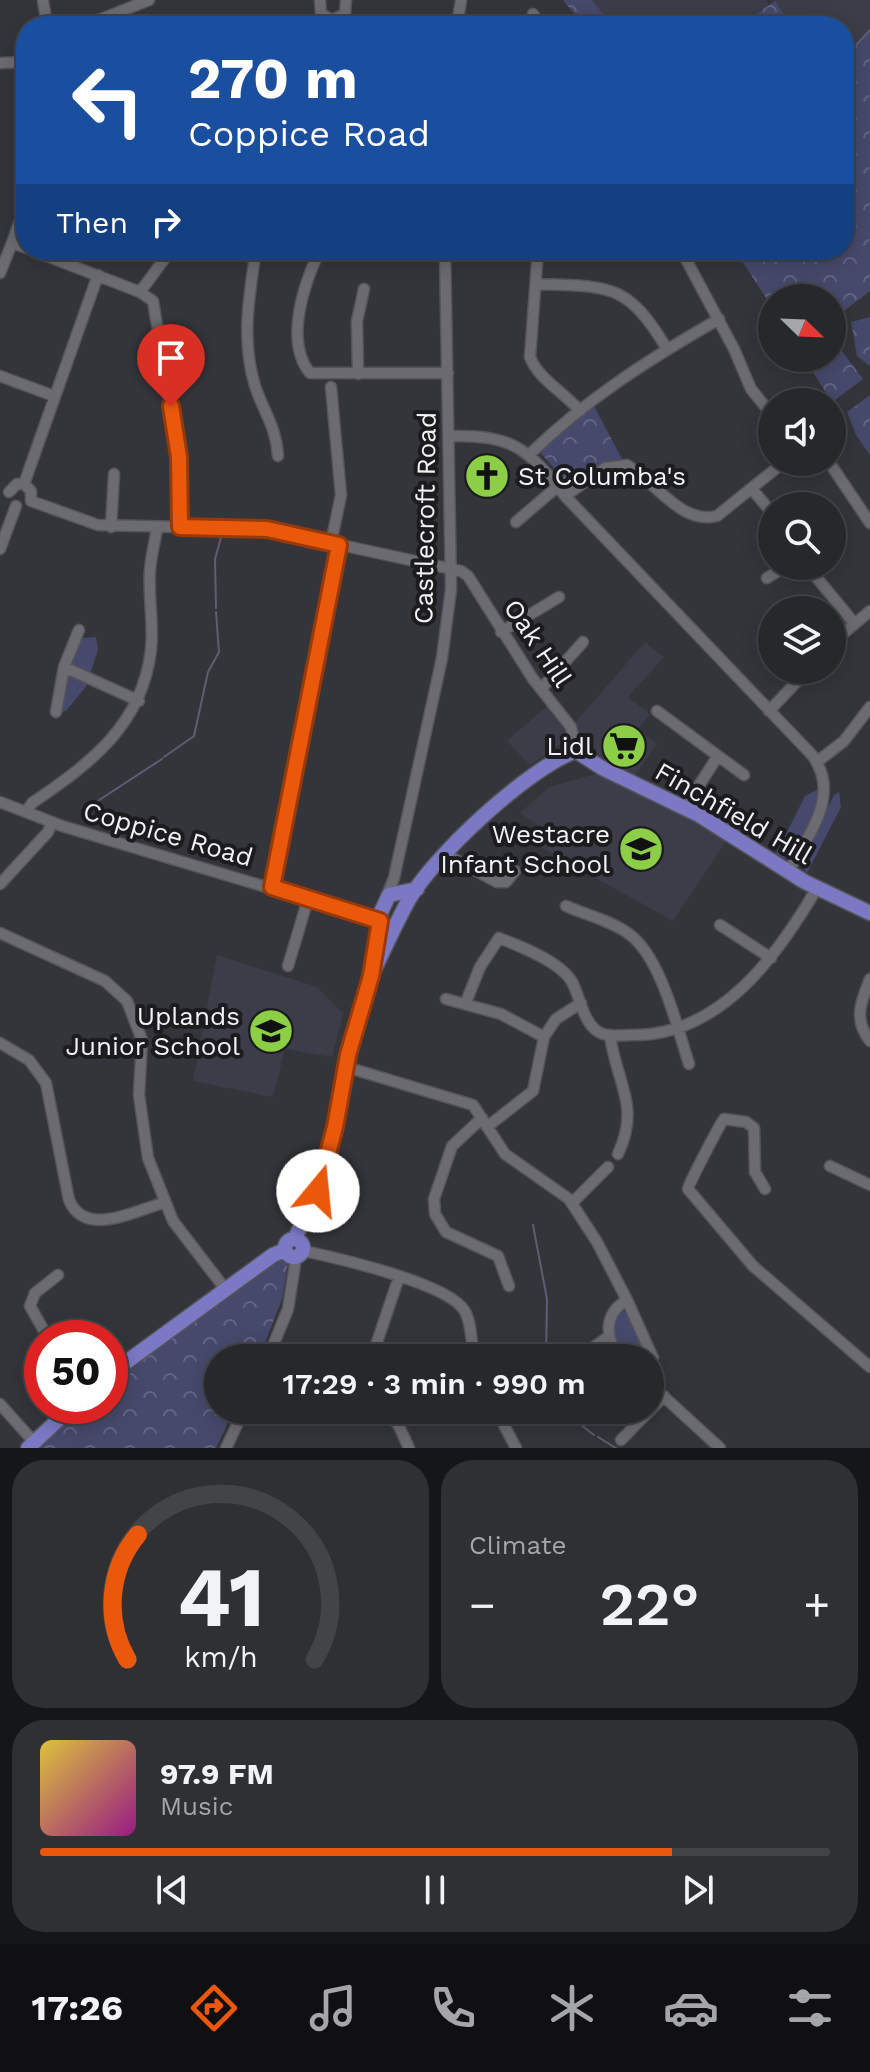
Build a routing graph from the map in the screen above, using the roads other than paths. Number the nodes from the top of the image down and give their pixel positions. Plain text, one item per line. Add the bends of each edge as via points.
1 (149, 0) edge
2 (111, 14) joint
3 (106, 16) edge
4 (16, 232) edge
5 (12, 243) junction
6 (16, 244) edge
7 (58, 260) edge
8 (164, 260) edge
9 (255, 260) edge
10 (315, 260) edge
11 (445, 260) edge
12 (538, 260) edge
13 (687, 260) edge
14 (0, 273) edge
15 (98, 275) junction
16 (537, 284) junction
17 (364, 289) dead end
18 (140, 292) junction
19 (719, 319) junction
20 (667, 349) junction
21 (448, 373) junction
22 (358, 374) junction
23 (0, 376) edge
24 (331, 387) dead end
25 (54, 396) junction
26 (758, 398) edge
27 (580, 411) junction
28 (450, 436) junction
29 (530, 454) junction
30 (278, 456) dead end
31 (114, 474) dead end
32 (767, 476) edge
33 (838, 476) edge
34 (24, 484) junction
35 (558, 486) junction
36 (752, 489) junction
37 (4, 490) edge
38 (565, 496) junction
39 (758, 496) edge
40 (31, 501) junction
41 (16, 506) junction
42 (516, 522) dead end
43 (870, 523) edge
44 (111, 527) junction
45 (180, 527) junction
46 (157, 528) junction
47 (335, 544) junction
48 (0, 549) edge
49 (451, 569) junction
50 (819, 580) edge
51 (562, 595) dead end
52 (870, 611) edge
53 (854, 623) junction
54 (79, 630) dead end
55 (846, 630) edge
56 (501, 632) junction
57 (595, 652) dead end
58 (64, 667) junction
59 (795, 684) edge
60 (541, 689) junction
61 (139, 701) junction
62 (870, 707) edge
63 (657, 711) dead end
64 (769, 711) junction
65 (56, 712) dead end
66 (576, 751) junction
67 (718, 756) junction
68 (817, 762) junction
69 (744, 775) dead end
70 (0, 802) edge
71 (685, 807) junction
72 (26, 812) junction
73 (52, 822) junction
74 (445, 854) junction
75 (515, 871) dead end
76 (788, 872) junction
77 (394, 878) junction
78 (0, 884) edge
79 (272, 887) junction
80 (817, 888) junction
81 (403, 897) junction
82 (308, 899) junction
83 (570, 912) dead end
84 (379, 913) junction
85 (870, 913) edge
86 (397, 923) junction
87 (0, 933) edge
88 (709, 934) dead end
89 (771, 958) junction
90 (288, 966) dead end
91 (371, 976) junction
92 (870, 979) edge
93 (468, 997) dead end
94 (446, 999) dead end
95 (581, 1003) junction
96 (677, 1028) junction
97 (610, 1035) junction
98 (544, 1037) junction
99 (870, 1041) edge
100 (0, 1043) edge
101 (689, 1064) dead end
102 (346, 1067) junction
103 (484, 1123) junction
104 (618, 1154) dead end
105 (837, 1165) dead end
106 (608, 1167) dead end
107 (870, 1185) edge
108 (765, 1189) dead end
109 (163, 1203) junction
110 (572, 1203) junction
111 (295, 1249) junction
112 (399, 1277) junction
113 (55, 1280) dead end
114 (509, 1286) dead end
115 (226, 1290) junction
116 (627, 1300) junction
117 (38, 1320) edge
118 (608, 1337) junction
119 (274, 1344) edge
120 (376, 1344) edge
121 (472, 1344) edge
122 (598, 1344) edge
123 (612, 1344) edge
124 (647, 1344) edge
125 (128, 1361) edge
126 (870, 1367) edge
127 (664, 1396) edge
128 (0, 1404) edge
129 (54, 1424) edge
130 (237, 1424) edge
131 (398, 1424) edge
132 (503, 1424) edge
133 (633, 1424) edge
134 (622, 1434) dead end
135 (31, 1445) edge
136 (226, 1448) edge
137 (409, 1448) edge
138 (516, 1448) edge
139 (720, 1448) edge

1 - 2 street
2 - 3 street
4 - 5 street
5 - 6 street
5 - 14 street
7 - 15 street
8 - 18 street
9 - 30 street via 245,335 255,384 275,429
10 - 22 street via 300,306 301,357 310,373
11 - 21 street, Castlecroft Road
12 - 16 street
13 - 19 street
15 - 18 street
15 - 25 street
16 - 20 street via 602,287 618,293 643,311
16 - 27 street via 530,357
17 - 22 street via 357,321
18 - 45 street via 153,301 159,321 179,457
19 - 20 street
19 - 26 street
20 - 27 street
21 - 22 street
21 - 28 street, Castlecroft Road
23 - 25 street
24 - 47 street via 341,495
25 - 34 street
27 - 29 street
28 - 29 street via 501,439
28 - 49 street, Castlecroft Road
29 - 35 street
31 - 44 street
32 - 36 street
33 - 43 street
34 - 37 street
34 - 40 street
35 - 38 street
35 - 42 street
36 - 38 street via 717,516 695,517 640,472 620,465 605,468
36 - 39 street
37 - 41 street
38 - 64 street
40 - 41 street
40 - 44 street
41 - 48 street
44 - 46 street
45 - 46 street
45 - 47 street via 247,527
46 - 61 street via 150,570 151,647
47 - 49 street
47 - 79 street
49 - 56 street, Oak Hill via 468,576
49 - 77 street, Castlecroft Road via 442,658
50 - 53 street
51 - 56 street
52 - 53 street
53 - 55 street
54 - 58 street
56 - 60 street, Oak Hill
57 - 60 street via 581,640
58 - 61 street
58 - 65 street
59 - 64 street
60 - 66 street, Oak Hill via 571,727
61 - 72 street via 89,759
62 - 68 street via 844,741
63 - 67 street
64 - 68 street
66 - 71 main road, Finchfield Hill
66 - 74 main road via 542,768
67 - 69 street
67 - 71 street
68 - 76 street via 825,777 824,803
70 - 72 street, Coppice Road
71 - 76 main road, Finchfield Hill
72 - 73 street, Coppice Road
73 - 78 street
73 - 79 street, Coppice Road
74 - 75 street via 497,882 506,882
74 - 81 main road via 417,889
76 - 80 main road, Finchfield Hill
77 - 81 street
77 - 84 street, Castlecroft Road
79 - 82 street, Coppice Road
80 - 85 main road, Finchfield Hill
80 - 89 street
81 - 84 main road
81 - 86 main road
82 - 84 street, Coppice Road
82 - 90 street
83 - 96 street via 623,930 640,943 654,965
84 - 86 main road via 386,926
84 - 91 main road
86 - 91 main road
87 - 109 street via 105,981 127,1001 141,1032 142,1132
88 - 89 street via 720,922
89 - 96 street via 737,992
91 - 102 main road
92 - 99 street via 859,1012
93 - 95 street via 499,938 563,971
94 - 98 street via 501,1014
95 - 97 street via 594,1028
95 - 98 street via 556,1019
96 - 97 street
96 - 101 street
97 - 104 street via 629,1109
98 - 103 street via 533,1091
100 - 109 street via 20,1053 43,1077 69,1200 78,1214 96,1221
102 - 103 street via 462,1100 473,1105
102 - 111 main road via 329,1158
103 - 110 street via 505,1154
103 - 114 street via 452,1146 434,1199 435,1214 446,1232 501,1253
105 - 107 street
106 - 110 street
108 - 126 street via 755,1172 754,1128 724,1119 688,1189 753,1266
109 - 115 street
110 - 116 street
111 - 112 street
111 - 115 main road via 273,1255
111 - 119 street via 288,1309
112 - 120 street
112 - 121 street via 460,1304
113 - 117 street via 35,1293 30,1306
115 - 125 main road
116 - 118 street via 611,1317
116 - 124 street
118 - 122 street
118 - 123 street
127 - 139 street
128 - 135 street
129 - 135 main road
130 - 136 street
131 - 137 street
132 - 138 street
133 - 134 street

